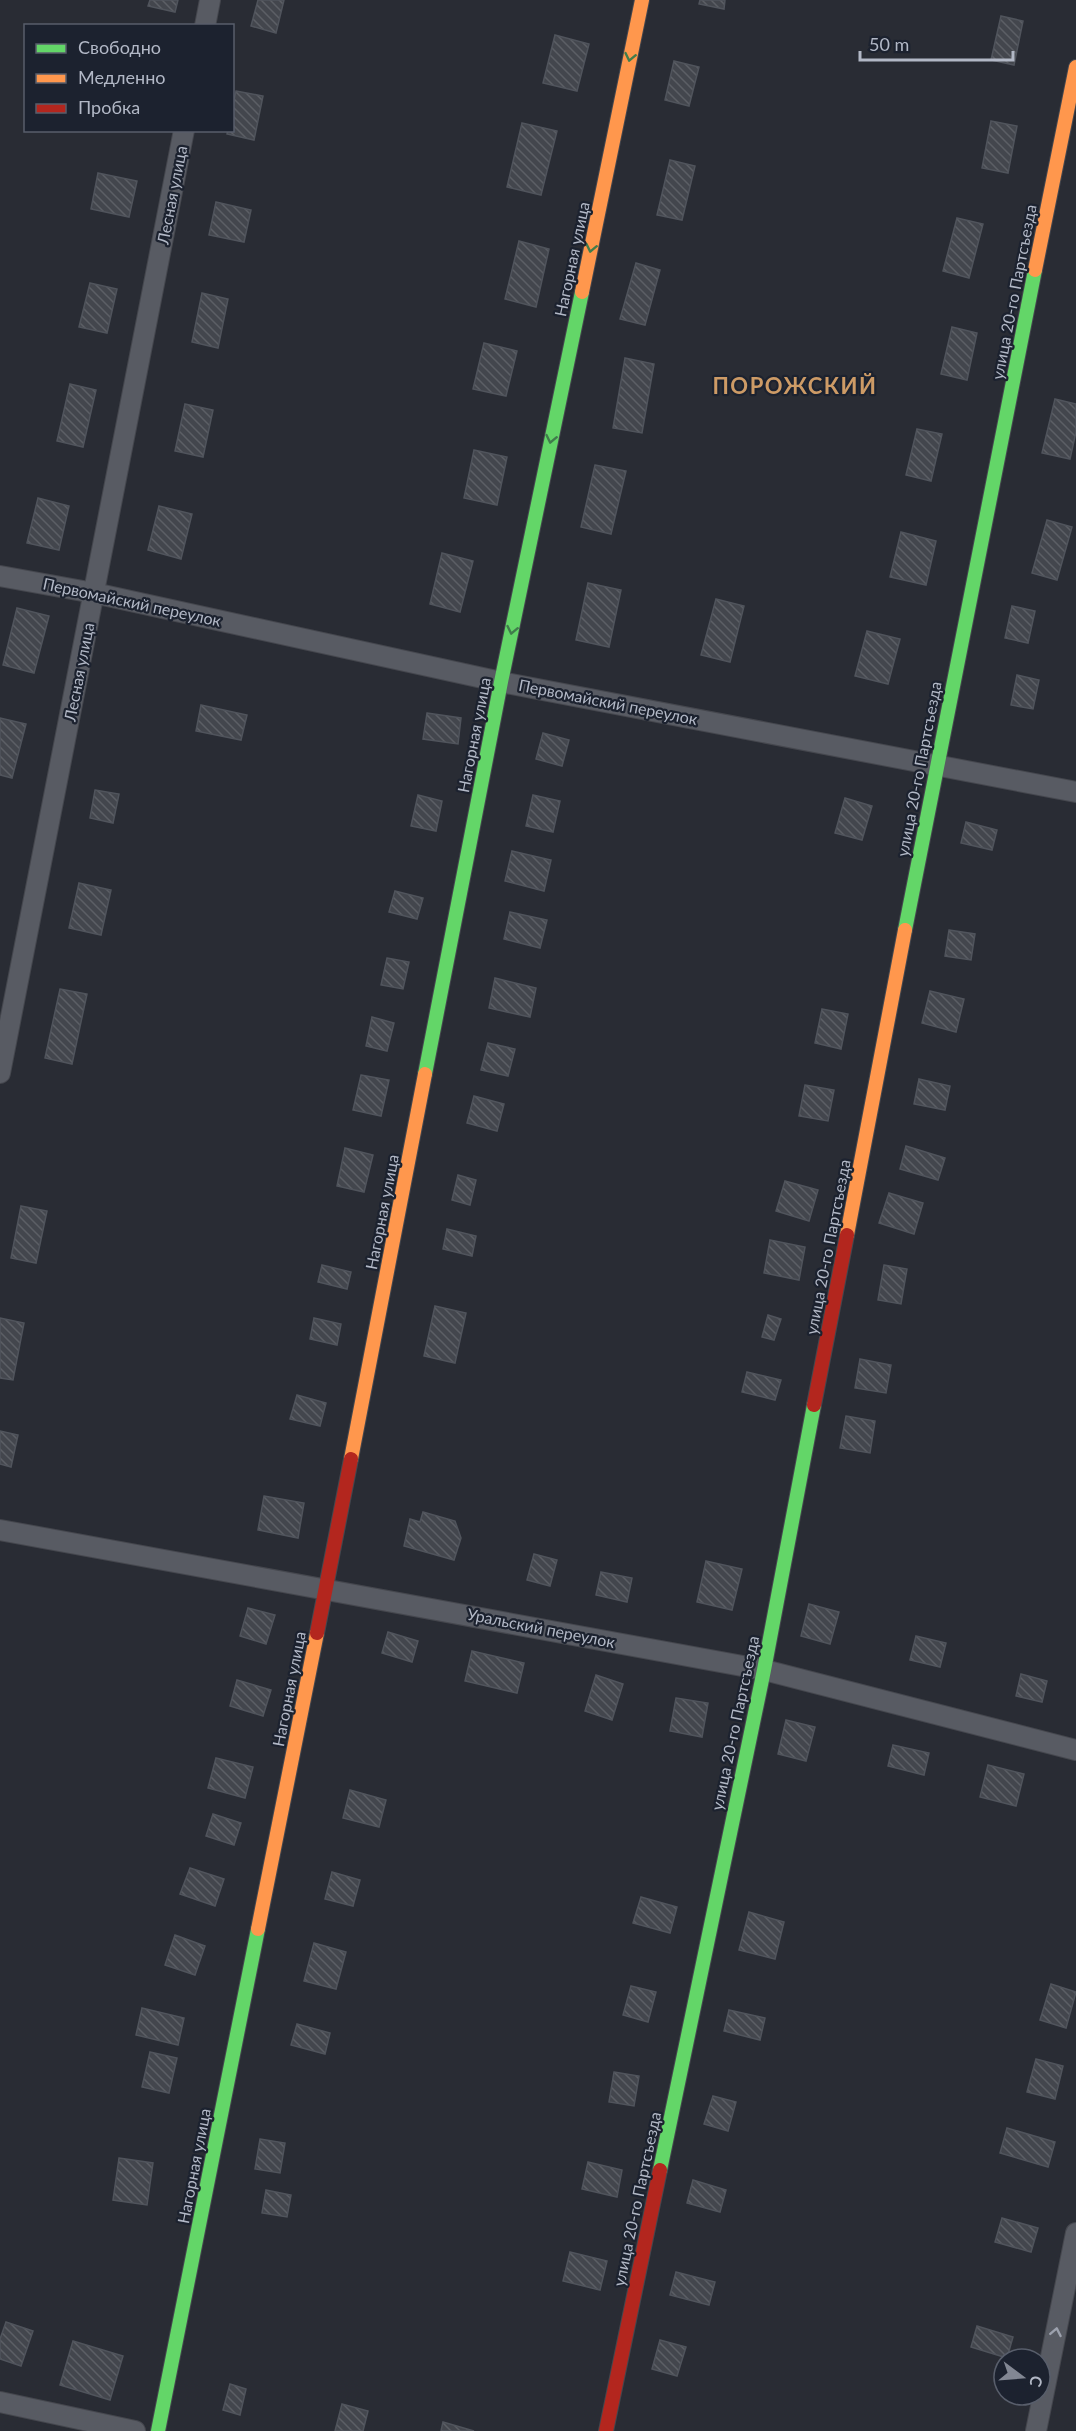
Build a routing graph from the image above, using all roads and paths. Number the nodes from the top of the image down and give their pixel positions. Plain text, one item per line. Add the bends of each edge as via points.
1 (210, 0) edge
2 (642, 0) edge
3 (205, 24) edge
4 (1076, 67) edge
5 (184, 132) edge
6 (0, 576) edge
7 (94, 593) junction
8 (501, 682) junction
9 (936, 765) junction
10 (1076, 792) edge
11 (0, 1073) edge
12 (0, 1530) edge
13 (326, 1588) junction
14 (764, 1670) junction
15 (1076, 1750) edge
16 (1076, 2233) edge
17 (0, 2402) edge
18 (135, 2431) edge
19 (158, 2431) edge
20 (606, 2431) edge
21 (1036, 2431) edge

1 - 3 street
2 -> 8 street, Нагорная улица
4 - 9 street, улица 20-го Партсъезда
5 - 7 street, Лесная улица
6 - 7 street, Первомайский переулок
7 - 8 street, Первомайский переулок
7 - 11 street, Лесная улица
8 - 9 street, Первомайский переулок
8 - 13 street, Нагорная улица
9 - 10 street, Первомайский переулок
9 - 14 street, улица 20-го Партсъезда
12 - 13 street, Уральский переулок
13 - 14 street, Уральский переулок
13 - 19 street, Нагорная улица
14 - 15 street, Уральский переулок
14 - 20 street, улица 20-го Партсъезда
21 -> 16 street
17 - 18 street

